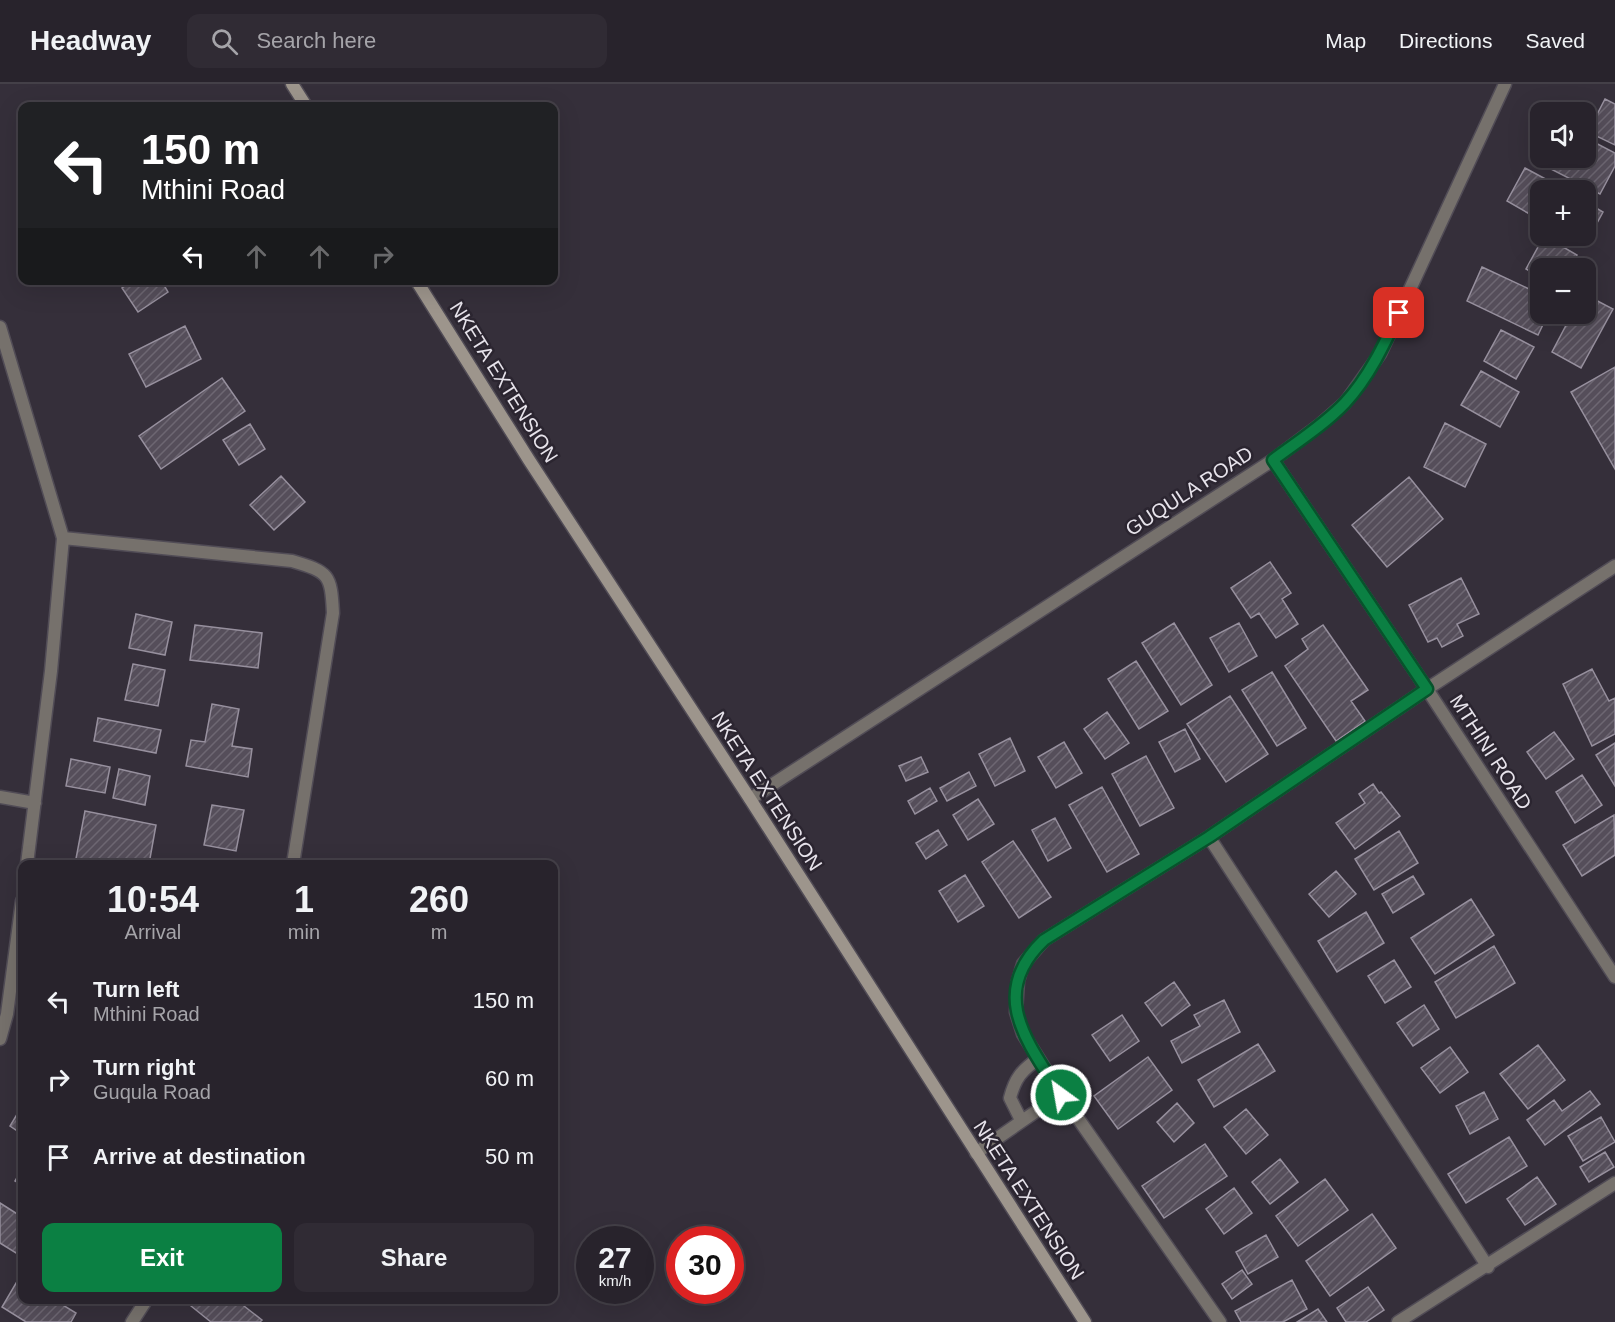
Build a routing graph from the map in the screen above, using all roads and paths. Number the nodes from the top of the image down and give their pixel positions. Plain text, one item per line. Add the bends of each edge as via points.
1 (292, 84) edge
2 (1505, 84) edge
3 (303, 102) edge
4 (419, 285) edge
5 (0, 327) edge
6 (1273, 460) junction
7 (63, 538) junction
8 (1615, 566) edge
9 (1427, 689) junction
10 (0, 797) edge
11 (750, 799) junction
12 (35, 803) junction
13 (1209, 837) junction
14 (28, 860) edge
15 (294, 860) edge
16 (18, 933) edge
17 (1615, 977) edge
18 (0, 1039) edge
19 (1038, 1059) junction
20 (1061, 1095) junction
21 (1021, 1120) junction
22 (976, 1153) junction
23 (1615, 1184) edge
24 (1488, 1267) junction
25 (144, 1304) edge
26 (132, 1322) edge
27 (1085, 1322) edge
28 (1220, 1322) edge
29 (1398, 1322) edge

1 - 3 street
2 - 6 street, GUQULA ROAD via 1380,354 1345,403
4 - 11 street, NKETA EXTENSION
5 - 7 street
6 - 9 street, MTHINI ROAD
6 - 11 street, GUQULA ROAD
7 - 12 street
7 - 15 street via 292,561 320,569 326,575 333,613
8 - 9 street
9 - 13 street
9 - 17 street, MTHINI ROAD
10 - 12 street
11 - 22 street, NKETA EXTENSION
12 - 14 street
13 - 19 street via 1044,940 1028,956 1017,981 1016,1012
13 - 24 street
16 - 18 street via 8,1014
19 - 20 street
19 - 21 street via 1014,1083 1010,1098
20 - 21 street
20 - 28 street
21 - 22 street
22 - 27 street, NKETA EXTENSION
23 - 24 street
24 - 29 street
25 - 26 street

